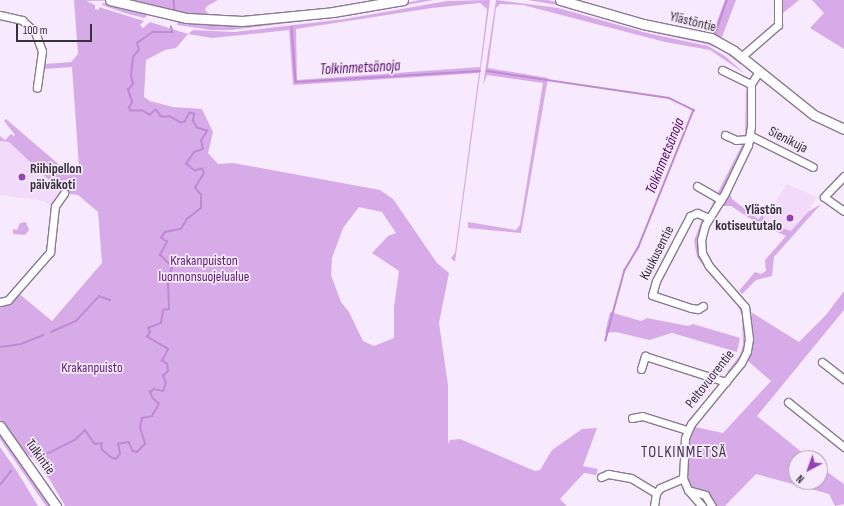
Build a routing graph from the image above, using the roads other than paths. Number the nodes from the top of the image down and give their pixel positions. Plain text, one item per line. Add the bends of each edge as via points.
1 (110, 0) edge
2 (403, 0) edge
3 (560, 0) edge
4 (778, 0) edge
5 (0, 15) edge
6 (741, 57) junction
7 (722, 70) dead end
8 (759, 71) junction
9 (751, 84) junction
10 (37, 88) dead end
11 (844, 129) edge
12 (725, 135) dead end
13 (750, 138) junction
14 (813, 168) dead end
15 (844, 176) edge
16 (697, 186) dead end
17 (64, 193) dead end
18 (721, 200) junction
19 (844, 211) edge
20 (709, 218) junction
21 (0, 302) edge
22 (703, 306) dead end
23 (822, 362) dead end
24 (641, 369) dead end
25 (844, 379) edge
26 (726, 382) junction
27 (788, 402) dead end
28 (632, 418) dead end
29 (0, 426) edge
30 (687, 430) junction
31 (844, 447) edge
32 (601, 478) dead end
33 (683, 478) junction
34 (688, 490) junction
35 (656, 493) junction
36 (56, 506) edge
37 (654, 506) edge
38 (702, 506) edge
39 (712, 506) edge

1 - 2 main road via 187,18 242,21
3 - 6 main road, Ylästöntie via 643,24 711,38
4 - 6 street via 778,26
5 - 10 street via 22,20 39,38 43,58
6 - 8 main road, Ylästöntie
7 - 9 street
8 - 9 street
8 - 11 main road, Ylästöntie via 805,109
9 - 13 street, Peltovuorentie
12 - 13 street via 736,140
13 - 14 street, Sienikuja
13 - 18 street, Peltovuorentie
15 - 19 street via 824,198
16 - 18 street
17 - 21 street via 55,206 50,252 8,300
18 - 20 street, Peltovuorentie
20 - 22 street, Kuukusentie via 697,213 690,216 656,281 652,294 691,308 698,309
20 - 26 street, Peltovuorentie via 701,240 704,259 739,298 747,315 747,351
23 - 25 street
24 - 26 street via 645,356
26 - 30 street, Peltovuorentie
27 - 31 street
28 - 30 street via 642,416
29 - 36 main road, Tulkintie
30 - 33 street, Peltovuorentie
32 - 35 street via 608,474 631,478
33 - 34 street, Peltovuorentie
33 - 35 street via 669,482
34 - 38 street, Peltovuorentie
34 - 39 street via 705,495
35 - 37 street

